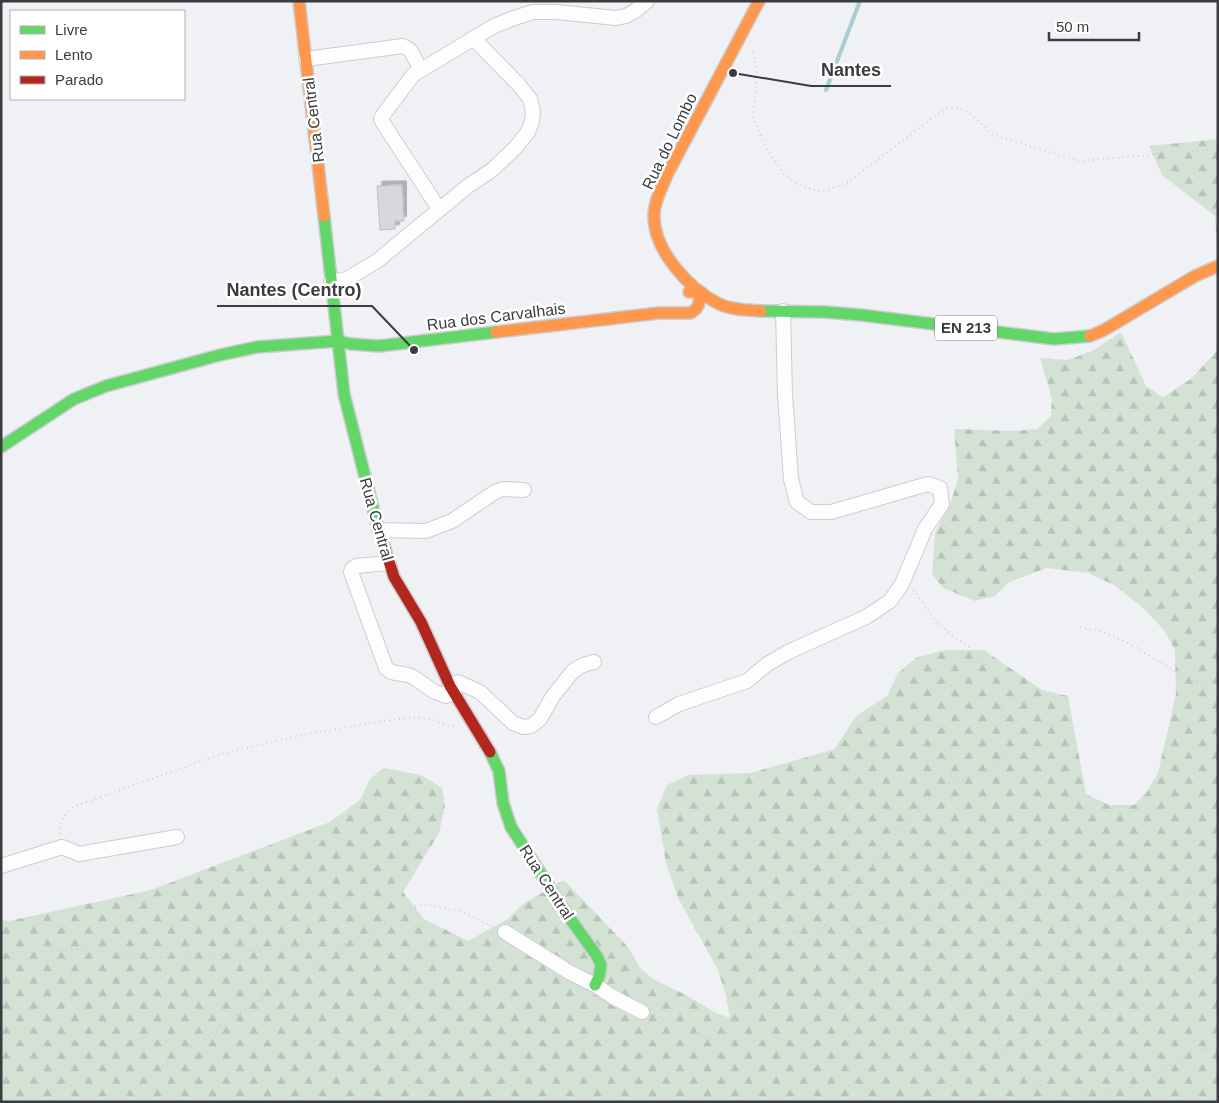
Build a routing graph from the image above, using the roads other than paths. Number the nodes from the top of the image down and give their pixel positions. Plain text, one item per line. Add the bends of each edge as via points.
1 (299, 1) edge
2 (647, 1) edge
3 (759, 1) edge
4 (473, 38) junction
5 (306, 60) junction
6 (421, 70) junction
7 (438, 209) junction
8 (1218, 266) edge
9 (685, 278) junction
10 (331, 282) junction
11 (686, 297) junction
12 (733, 308) junction
13 (783, 311) junction
14 (699, 312) junction
15 (659, 313) junction
16 (338, 341) junction
17 (1, 447) edge
18 (524, 490) dead end
19 (379, 530) junction
20 (389, 564) junction
21 (594, 662) dead end
22 (452, 689) junction
23 (656, 717) dead end
24 (177, 837) dead end
25 (1, 866) edge
26 (505, 932) road end
27 (595, 985) junction
28 (642, 1012) road end

1 - 5 main road, Rua Central
2 - 4 street via 626,16 616,18 533,12 494,26
3 - 9 main road, Rua do Lombo / EN 213 via 658,196 654,228 660,245
4 - 6 street
4 - 7 street via 530,99 532,121 528,132 492,170
5 - 6 street via 403,46 410,50
5 - 10 main road, Rua Central
6 - 7 street via 381,119
7 - 10 street via 377,261 347,280
8 - 13 main road, EN 213 via 1195,276 1104,330 1073,338 1054,339 906,320
9 - 11 main road, Rua do Lombo / EN 213
9 - 11 main road
10 - 16 main road, Rua Central
11 - 12 main road, EN 213
11 - 14 main road via 699,307
11 - 14 main road via 681,309
11 - 15 main road
12 - 13 main road, EN 213
12 - 14 main road, Rua dos Carvalhais via 721,312
13 - 23 street via 790,469 797,502 811,512 831,512 928,484 940,488 942,504 924,529 902,584 890,601 866,617 788,652 747,681 679,704
14 - 15 main road, Rua dos Carvalhais
15 - 16 main road, Rua dos Carvalhais via 380,346
16 - 17 main road, Rua dos Carvalhais via 258,347 105,386 74,399
16 - 19 main road, Rua Central via 344,394
18 - 19 street via 495,492 452,521 426,531
19 - 20 main road, Rua Central
20 - 22 main road, Rua Central
20 - 22 street via 356,566 351,572 386,668 413,676 446,696
21 - 22 street via 573,671 540,719 531,726 513,723 480,692 458,682
22 - 27 main road, Rua Central via 492,754 512,827 597,956 601,965
24 - 25 street via 79,854 62,846
26 - 27 street
27 - 28 street

